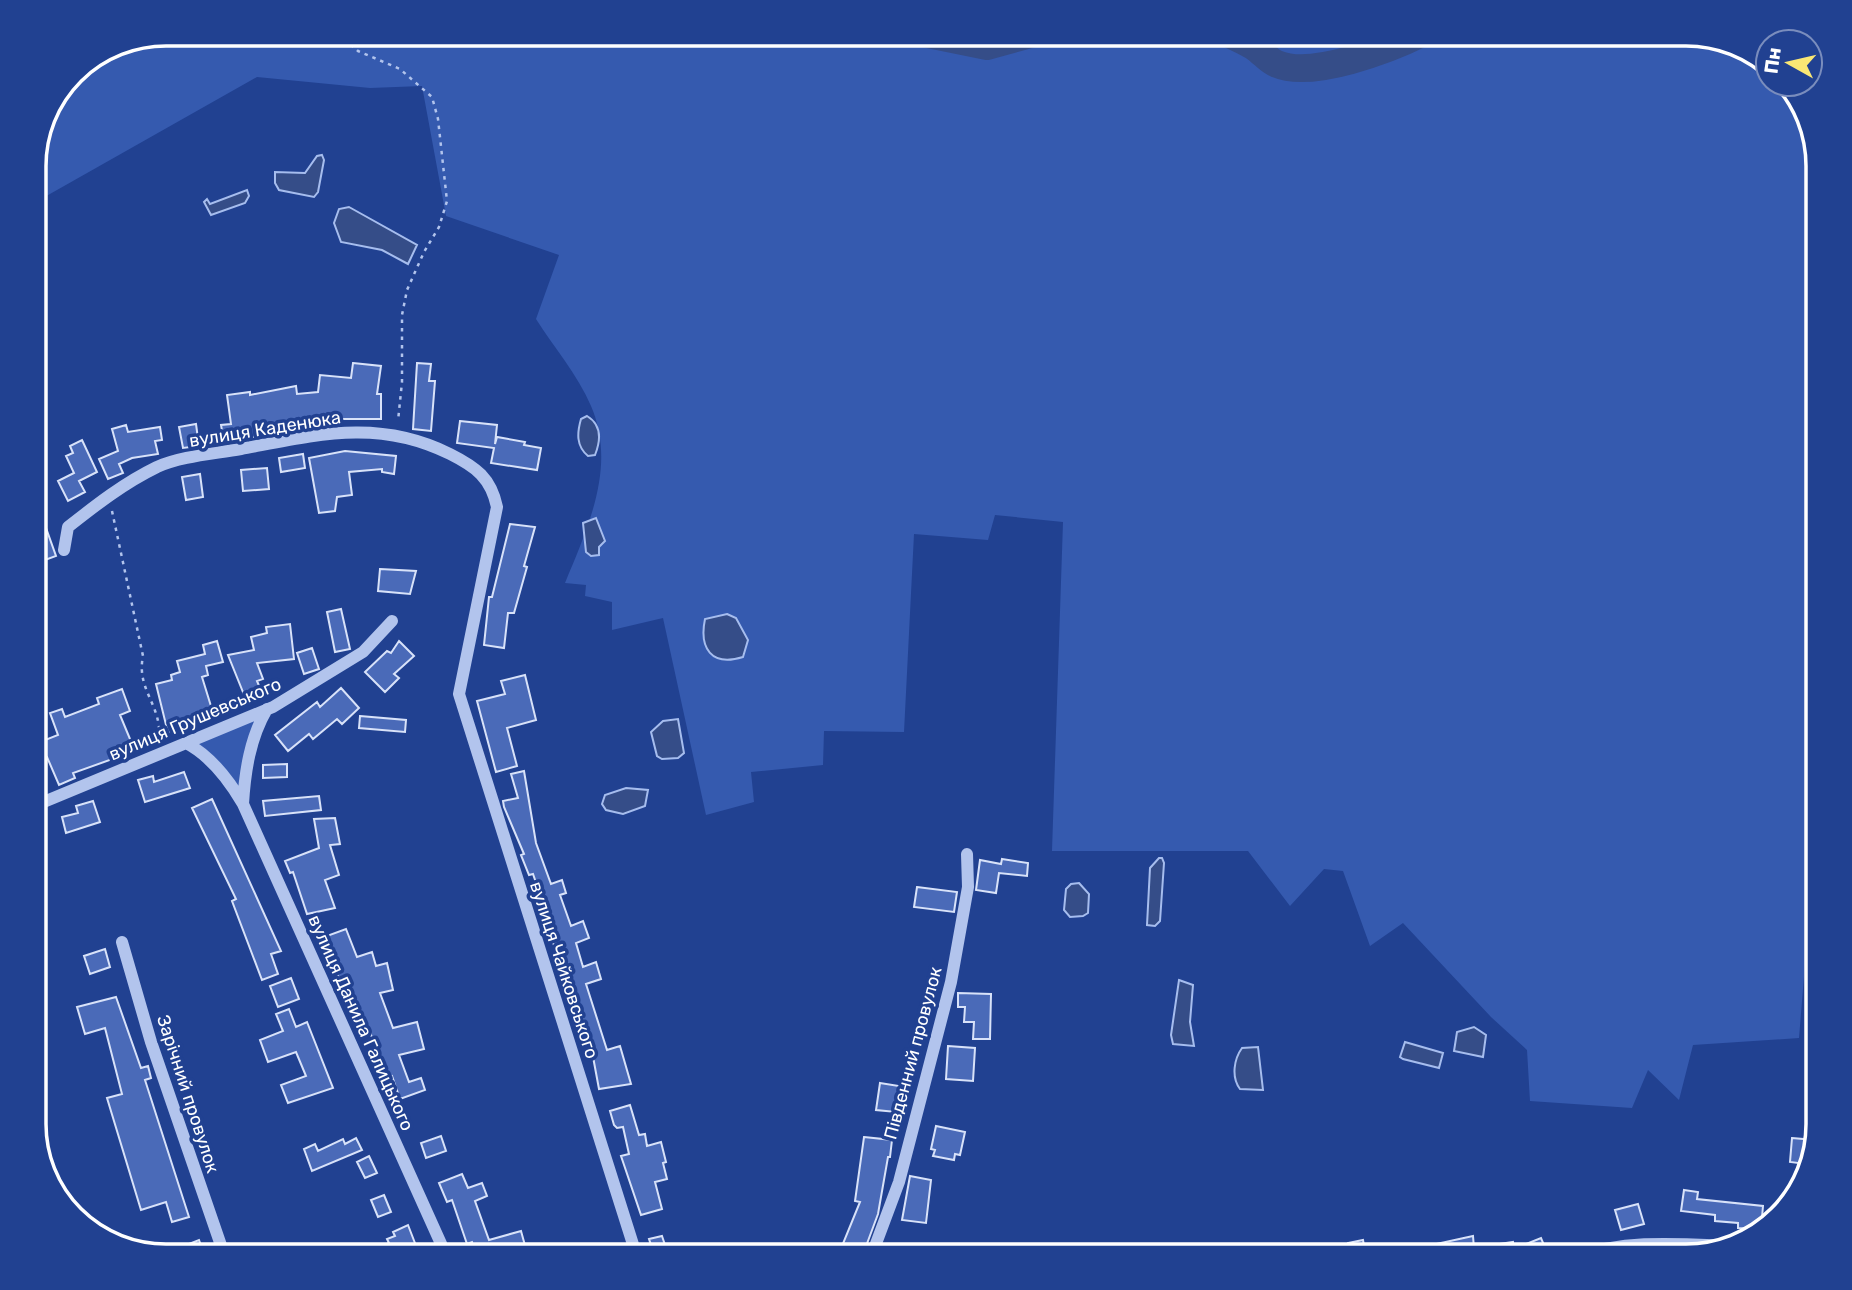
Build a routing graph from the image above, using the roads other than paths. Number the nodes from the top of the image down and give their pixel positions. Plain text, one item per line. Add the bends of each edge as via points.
1 (64, 550) dead end
2 (392, 621) dead end
3 (459, 694) joint
4 (267, 709) junction
5 (186, 743) junction
6 (46, 801) edge
7 (243, 804) junction
8 (967, 854) dead end
9 (122, 942) dead end
10 (221, 1244) edge
11 (441, 1244) edge
12 (633, 1244) edge
13 (876, 1244) edge

1 - 3 street, вулиця Каденюка via 68,527 159,466 339,433 394,434 431,445 480,471 493,490 497,507
2 - 4 street, вулиця Грушевського via 363,652
3 - 12 street, вулиця Чайковського
4 - 5 street, вулиця Грушевського
4 - 7 street, вулиця Данила Галицького via 254,735
5 - 6 street, вулиця Грушевського
5 - 7 street, вулиця Данила Галицького via 214,764
7 - 11 street, вулиця Данила Галицького
8 - 13 street, Південний провулок via 968,887 951,982 899,1182
9 - 10 street, Зарічний провулок

